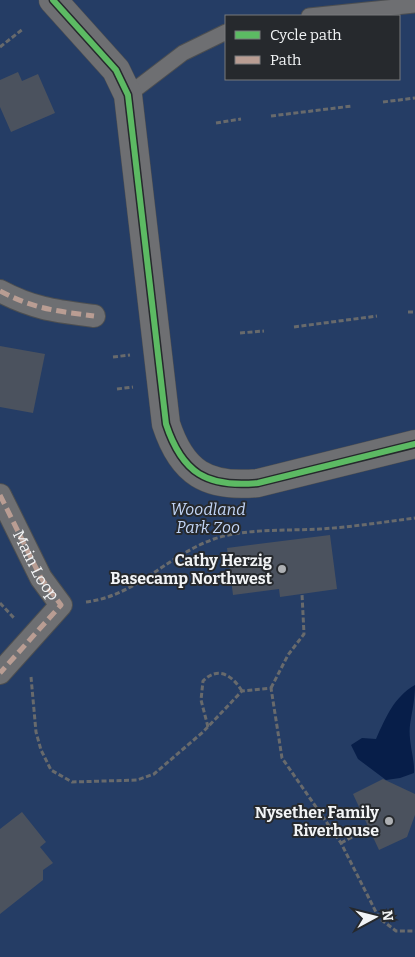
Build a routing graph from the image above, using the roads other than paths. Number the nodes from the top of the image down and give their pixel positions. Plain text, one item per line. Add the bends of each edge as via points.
1 (53, 0) edge
2 (415, 5) edge
3 (319, 15) edge
4 (225, 32) edge
5 (128, 95) junction
6 (0, 291) edge
7 (94, 316) dead end
8 (415, 444) edge
9 (0, 495) edge
10 (0, 673) edge

1 - 5 street via 116,70
2 - 3 lane
4 - 5 lane via 183,53
5 - 8 street via 166,424 174,447 188,466 209,480 224,484 258,483
6 - 7 street via 41,309
9 - 10 street, Main Loop via 41,578 61,605

